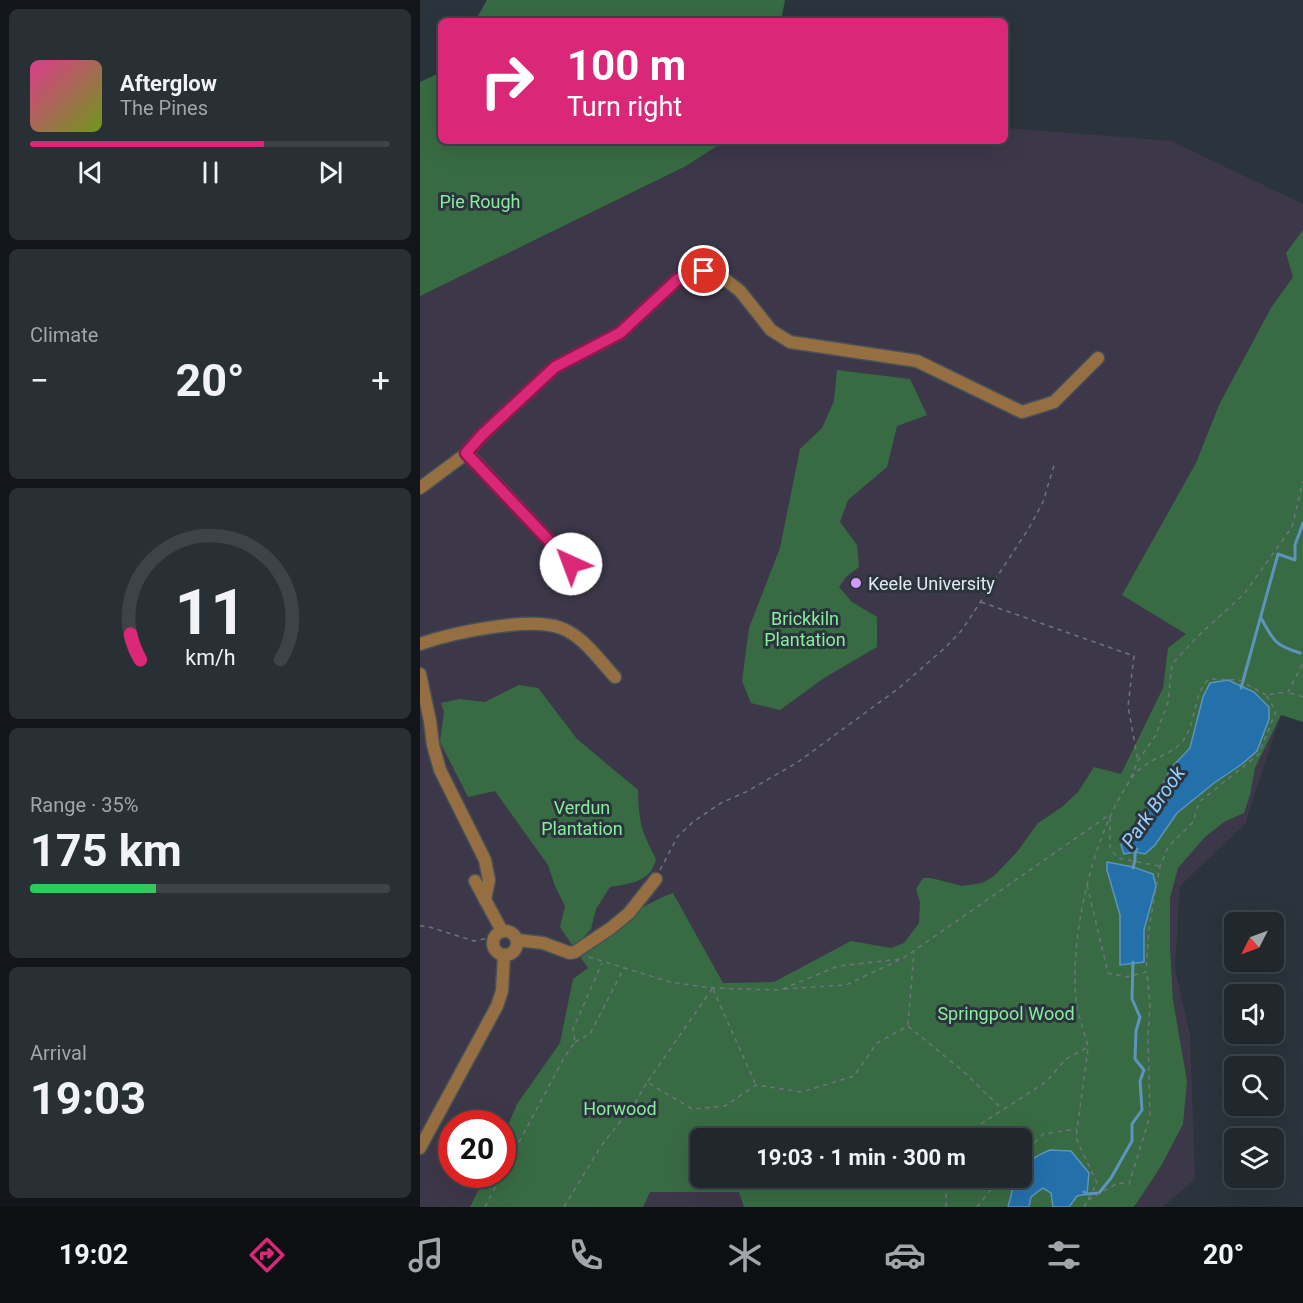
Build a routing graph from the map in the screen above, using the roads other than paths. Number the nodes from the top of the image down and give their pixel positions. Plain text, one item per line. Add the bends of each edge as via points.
1 (1098, 358) dead end
2 (466, 453) junction
3 (420, 488) edge
4 (586, 580) dead end
5 (420, 644) edge
6 (420, 674) edge
7 (615, 677) dead end
8 (656, 879) road end
9 (475, 881) dead end
10 (486, 900) junction
11 (498, 934) junction
12 (518, 940) junction
13 (504, 955) junction
14 (420, 1148) edge

1 - 2 lane via 1054,402 1022,412 917,361 790,342 771,330 740,291 718,274 704,271 678,279 620,333 555,367
2 - 3 lane
2 - 4 lane
5 - 7 lane via 468,631 532,624 560,627 591,651
6 - 10 lane via 440,770 485,860 489,880
8 - 12 lane via 629,913 575,952
9 - 10 lane
10 - 11 lane
11 - 12 lane via 511,932
11 - 13 lane via 493,941 495,950
12 - 13 lane via 513,953
13 - 14 lane via 497,1006

